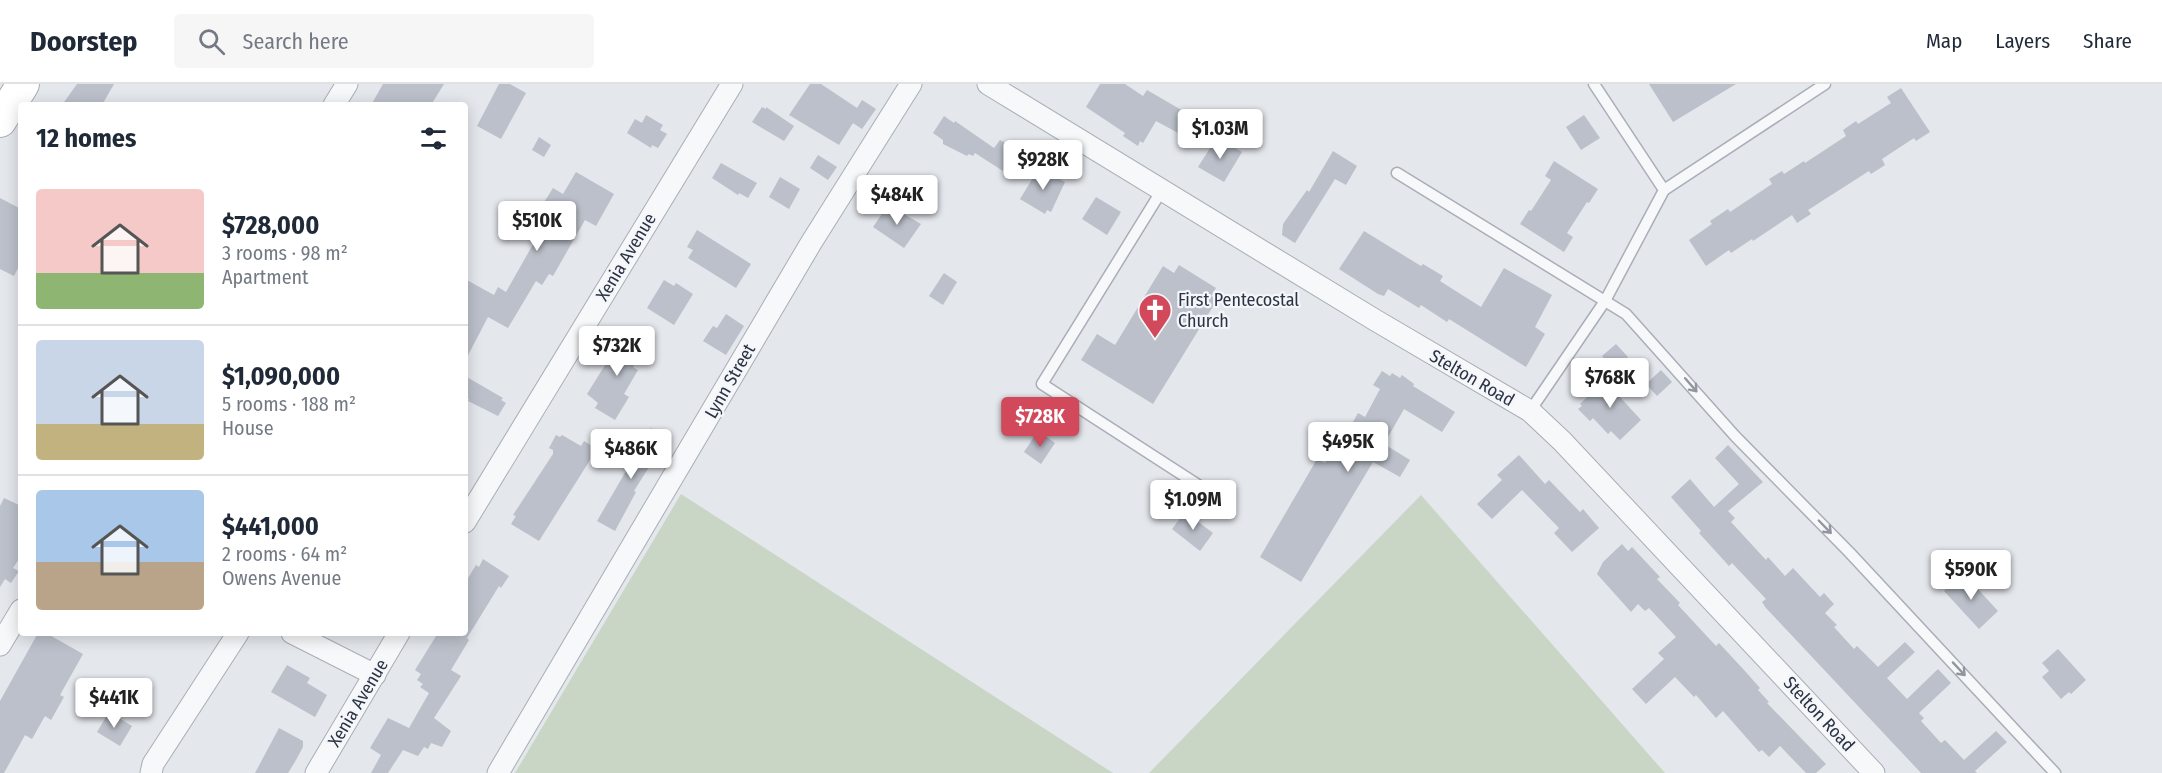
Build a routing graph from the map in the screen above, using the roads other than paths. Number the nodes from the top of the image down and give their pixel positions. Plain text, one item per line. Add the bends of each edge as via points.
1 (23, 84) edge
2 (347, 84) edge
3 (732, 84) edge
4 (911, 84) edge
5 (988, 84) edge
6 (1594, 84) edge
7 (1825, 84) edge
8 (336, 102) edge
9 (0, 120) edge
10 (1396, 173) dead end
11 (1162, 190) junction
12 (1664, 190) junction
13 (1605, 301) junction
14 (1530, 411) junction
15 (1226, 503) dead end
16 (468, 517) edge
17 (18, 615) edge
18 (236, 636) edge
19 (298, 636) edge
20 (397, 636) edge
21 (0, 645) edge
22 (375, 675) junction
23 (151, 773) edge
24 (316, 773) edge
25 (498, 773) edge
26 (1874, 773) edge
27 (2055, 773) edge

1 - 9 main road
2 - 8 street
3 - 16 street, Xenia Avenue
4 - 25 street, Lynn Street via 811,243
5 - 11 street, Stelton Road
6 - 12 lane
7 - 12 lane
10 - 13 lane
11 - 14 street, Stelton Road
11 - 15 lane via 1042,384
12 - 13 lane
13 - 14 lane
13 -> 27 lane via 1626,314 1735,436
14 - 26 street, Stelton Road
17 - 21 street
18 - 23 street via 153,764
19 - 22 street
20 - 22 street, Xenia Avenue
22 - 24 street, Xenia Avenue

